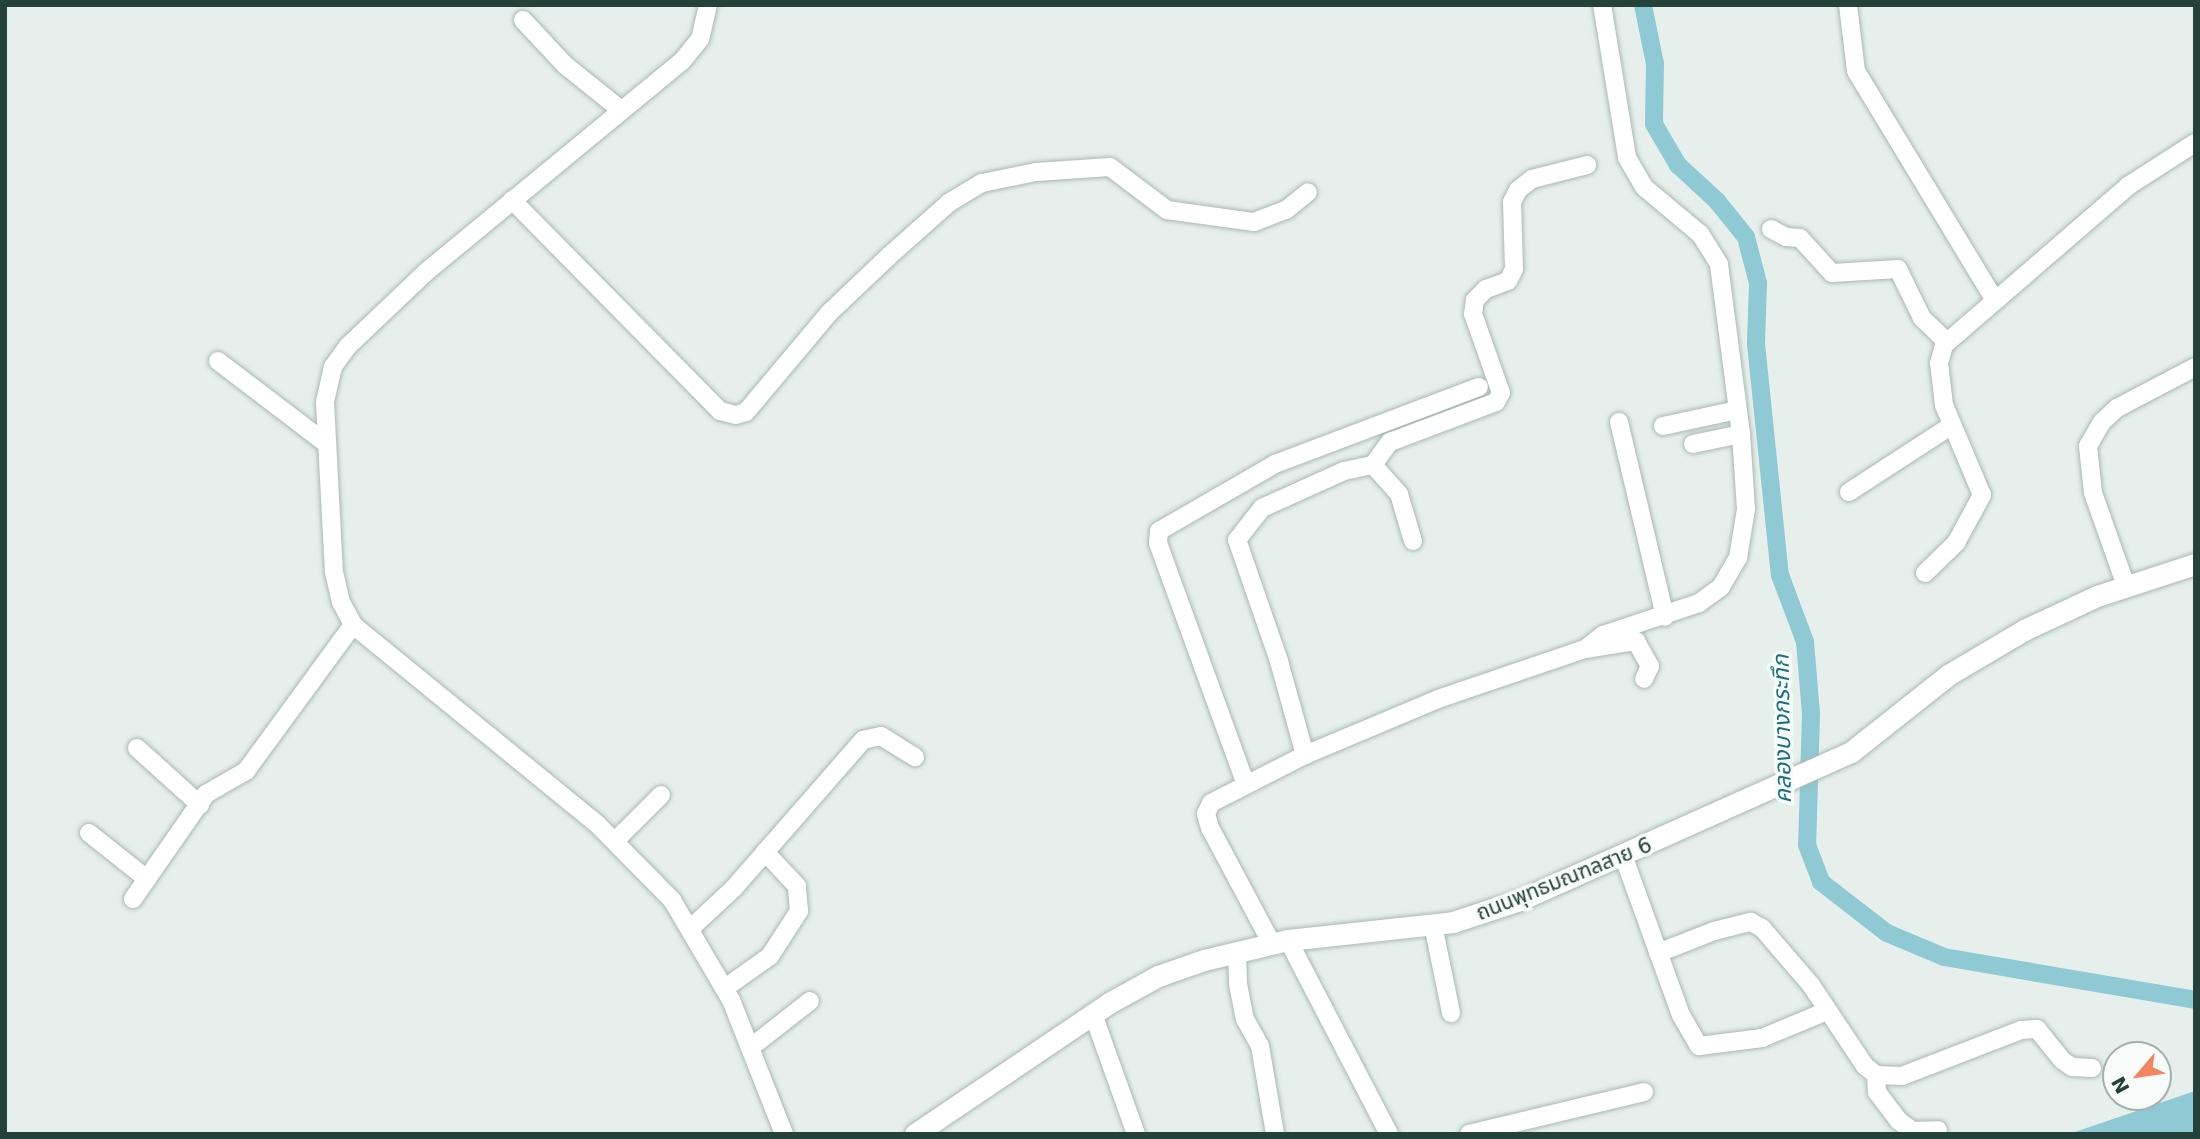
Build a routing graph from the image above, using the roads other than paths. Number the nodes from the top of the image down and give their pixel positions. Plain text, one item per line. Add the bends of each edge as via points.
1 (708, 5) edge
2 (1602, 5) edge
3 (1848, 5) edge
4 (523, 20) dead end
5 (621, 110) junction
6 (2195, 143) edge
7 (1587, 166) dead end
8 (1308, 192) dead end
9 (512, 200) junction
10 (1771, 229) dead end
11 (1994, 299) junction
12 (1947, 342) junction
13 (218, 361) dead end
14 (2195, 367) edge
15 (1479, 387) dead end
16 (1737, 410) junction
17 (1619, 422) dead end
18 (1952, 425) junction
19 (1663, 426) dead end
20 (1741, 434) junction
21 (327, 444) junction
22 (1693, 444) dead end
23 (1373, 465) junction
24 (1849, 492) dead end
25 (1413, 541) dead end
26 (2195, 564) edge
27 (1925, 573) dead end
28 (2126, 586) junction
29 (1665, 617) junction
30 (353, 625) junction
31 (1585, 649) junction
32 (1644, 679) dead end
33 (137, 748) dead end
34 (1305, 755) junction
35 (915, 757) dead end
36 (1245, 782) junction
37 (661, 795) dead end
38 (200, 805) junction
39 (89, 833) dead end
40 (615, 841) junction
41 (765, 852) junction
42 (1623, 855) junction
43 (147, 879) junction
44 (133, 899) dead end
45 (1433, 925) junction
46 (691, 928) junction
47 (1280, 942) junction
48 (1237, 952) junction
49 (1658, 953) junction
50 (725, 988) junction
51 (810, 1001) dead end
52 (1827, 1011) junction
53 (1451, 1013) dead end
54 (1093, 1014) junction
55 (750, 1048) junction
56 (2092, 1068) dead end
57 (1876, 1075) junction
58 (1644, 1092) dead end
59 (1938, 1130) dead end
60 (784, 1134) edge
61 (915, 1134) edge
62 (1136, 1134) edge
63 (1275, 1134) edge
64 (1389, 1134) edge
65 (1469, 1134) edge

1 - 5 street via 696,46
2 - 16 street via 1627,157 1644,187 1700,234 1719,264
3 - 11 street via 1856,71
4 - 5 street via 565,65
5 - 9 street
6 - 11 street via 2128,186
7 - 23 street via 1532,180 1518,190 1512,202 1514,269 1508,282 1486,289 1475,300 1473,314 1501,393 1496,402 1390,442
8 - 9 street via 1286,210 1254,222 1167,210 1110,167 1036,172 982,183 950,202 889,256 829,313 746,412 736,415 720,411
9 - 21 street via 348,346 327,382
10 - 12 street via 1800,238 1832,273 1898,269 1922,318
11 - 12 street
12 - 18 street via 1941,354 1940,384
13 - 21 street
14 - 28 street via 2117,408 2088,446 2093,493
15 - 36 street via 1275,464 1158,531 1158,543
16 - 19 street
16 - 20 street
17 - 29 street
18 - 24 street
18 - 27 street via 1982,495 1956,543
20 - 22 street
20 - 29 street via 1746,509 1738,558 1721,587 1699,603
21 - 30 street via 334,572 341,603
23 - 25 street via 1399,494
23 - 34 street via 1344,471 1262,508 1237,540 1279,661
26 - 28 main road, ถนนพุทธมณฑลสาย 6
28 - 42 main road, ถนนพุทธมณฑลสาย 6 via 2059,614 1948,675 1851,752
29 - 31 street via 1603,635
30 - 38 street via 246,771 213,789
30 - 40 street
31 - 32 street via 1636,641 1650,666
31 - 34 street via 1438,699
33 - 38 street
34 - 36 street
35 - 41 street via 881,736 863,740
36 - 47 street via 1211,803 1206,814
37 - 40 street
38 - 43 street
39 - 43 street
40 - 46 street via 650,874
41 - 46 street
41 - 50 street via 797,887 799,911 770,956
42 - 45 main road, ถนนพุทธมณฑลสาย 6 via 1478,916
42 - 49 street
43 - 44 street
45 - 47 main road, ถนนพุทธมณฑลสาย 6
45 - 53 street
46 - 50 street
47 - 48 main road, ถนนพุทธมณฑลสาย 6
47 - 64 street
48 - 54 main road, ถนนพุทธมณฑลสาย 6 via 1158,976
48 - 63 street via 1245,1019 1260,1046
49 - 52 street via 1751,922 1762,928 1796,967
49 - 52 street via 1690,1037 1699,1046 1762,1038
50 - 55 street
51 - 55 street
52 - 57 street
54 - 61 main road, ถนนพุทธมณฑลสาย 6
54 - 62 street
55 - 60 street
56 - 57 street via 2072,1067 2062,1060 2037,1029 2021,1030 1902,1076
57 - 59 street via 1877,1093 1899,1121 1913,1132
58 - 65 street

